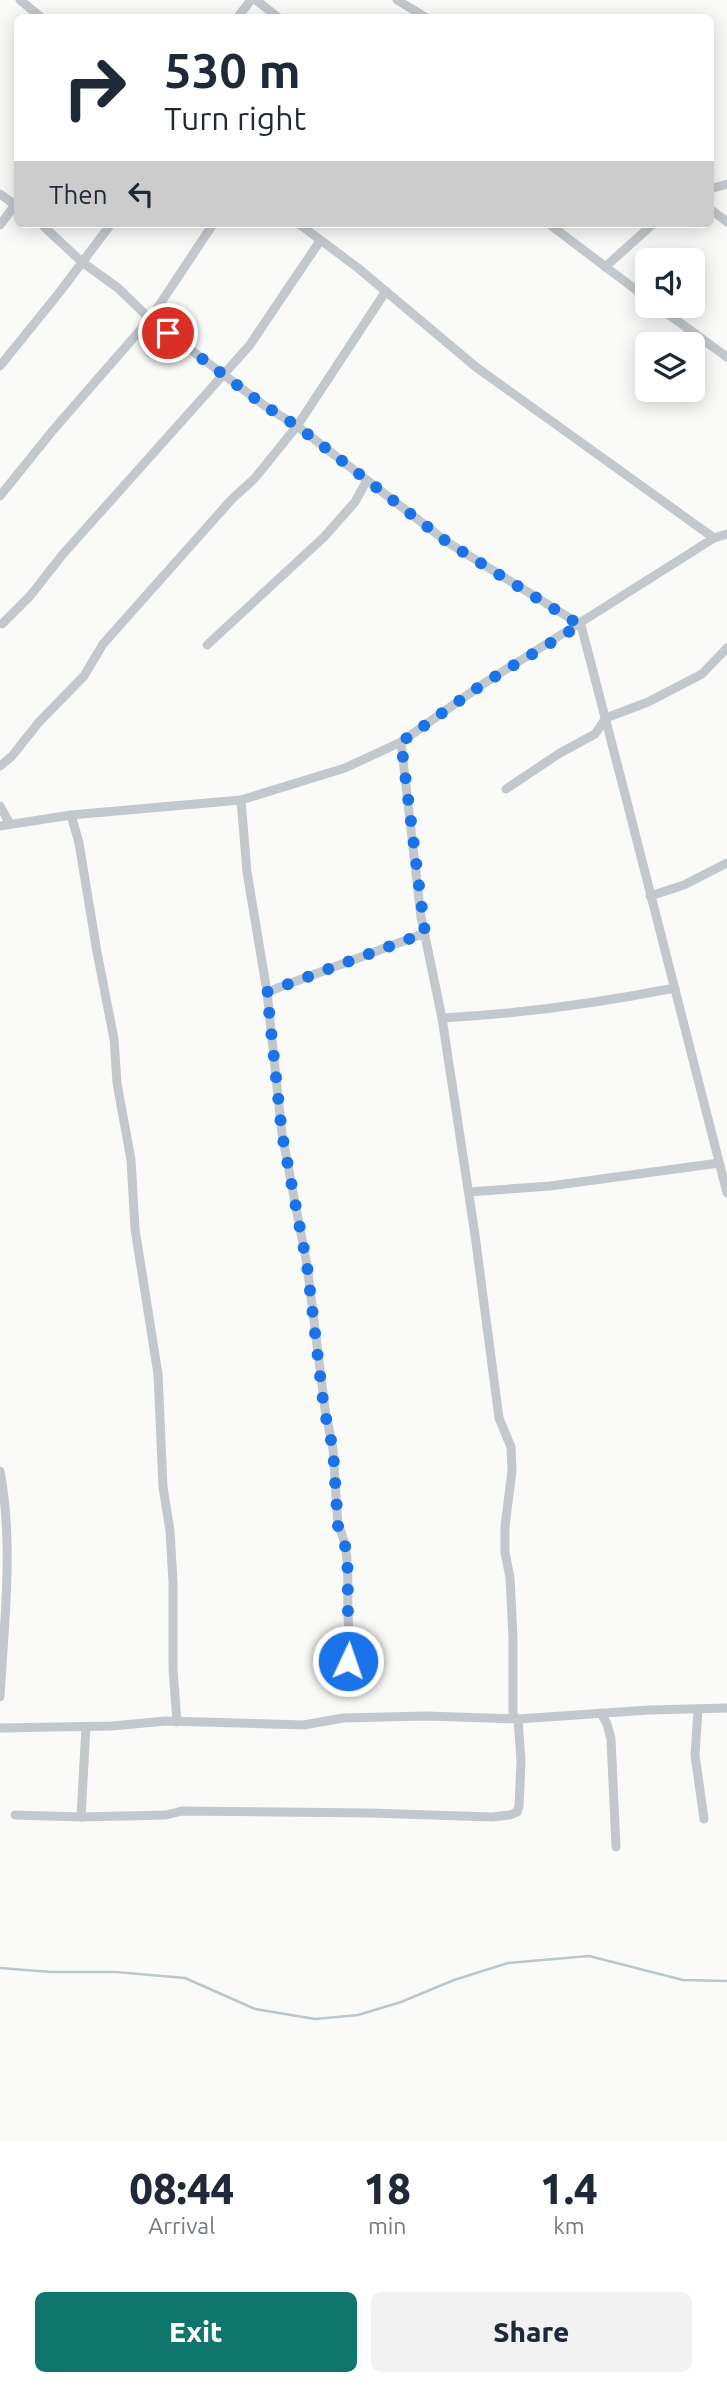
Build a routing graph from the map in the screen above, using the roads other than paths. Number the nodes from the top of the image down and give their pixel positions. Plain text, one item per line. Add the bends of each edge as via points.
1 (20, 0) edge
2 (254, 0) edge
3 (397, 0) edge
4 (37, 14) edge
5 (241, 14) edge
6 (273, 14) edge
7 (420, 14) edge
8 (14, 208) edge
9 (0, 225) edge
10 (45, 228) edge
11 (108, 228) edge
12 (210, 228) edge
13 (304, 228) edge
14 (554, 228) edge
15 (649, 228) edge
16 (320, 241) junction
17 (82, 262) junction
18 (605, 267) junction
19 (635, 289) edge
20 (386, 291) junction
21 (150, 318) junction
22 (673, 318) edge
23 (727, 357) edge
24 (0, 366) edge
25 (223, 375) junction
26 (297, 426) junction
27 (367, 480) junction
28 (0, 496) edge
29 (727, 534) edge
30 (714, 538) junction
31 (1, 625) edge
32 (580, 625) junction
33 (206, 645) dead end
34 (727, 648) edge
35 (606, 718) junction
36 (401, 742) junction
37 (0, 766) edge
38 (506, 789) dead end
39 (241, 800) junction
40 (0, 806) edge
41 (71, 815) junction
42 (10, 824) junction
43 (0, 825) edge
44 (727, 863) edge
45 (650, 896) junction
46 (425, 933) junction
47 (675, 988) junction
48 (267, 992) junction
49 (442, 1018) junction
50 (719, 1163) junction
51 (469, 1192) junction
52 (727, 1193) edge
53 (0, 1471) edge
54 (348, 1661) dead end
55 (0, 1697) edge
56 (727, 1708) edge
57 (698, 1710) junction
58 (601, 1713) junction
59 (516, 1718) junction
60 (177, 1722) junction
61 (86, 1727) junction
62 (0, 1728) edge
63 (15, 1815) dead end
64 (80, 1817) junction
65 (704, 1819) dead end
66 (616, 1847) dead end

1 - 4 street
2 - 5 street
2 - 6 street
3 - 7 street
8 - 9 street
10 - 17 street
11 - 17 street
12 - 21 street
13 - 16 street
14 - 18 street
15 - 18 street
16 - 20 street
16 - 25 street via 249,346
17 - 21 street
17 - 24 street
18 - 19 street
20 - 26 street
20 - 30 street via 476,366
21 - 25 street
21 - 28 street
22 - 23 street
25 - 26 street
25 - 31 street
26 - 27 street
26 - 37 street via 103,644 84,676
27 - 32 street via 447,542
27 - 33 street via 355,502 324,537
29 - 30 street
30 - 32 street
32 - 35 street
32 - 36 street via 483,684
34 - 35 street via 702,674
35 - 38 street via 595,734
35 - 45 street
36 - 39 street via 345,768
36 - 46 street
39 - 41 street
39 - 48 street via 247,872
40 - 42 street
41 - 42 street
41 - 60 street via 114,1039 131,1160 135,1229 158,1374 173,1582
42 - 43 street
44 - 45 street
45 - 47 street
46 - 48 street
46 - 49 street
47 - 49 street via 511,1015
47 - 50 street
48 - 54 street via 282,1134 307,1265 333,1449 338,1526 344,1536 351,1634
49 - 51 street
50 - 51 street
50 - 52 street
51 - 59 street via 499,1418 511,1447 505,1552
53 - 55 street via 6,1575
56 - 57 street
57 - 58 street
57 - 65 street via 695,1755
58 - 59 street
58 - 66 street via 611,1739
59 - 60 street via 343,1718 304,1725
59 - 64 street via 521,1761 519,1806 510,1815 182,1811
60 - 61 street
61 - 62 street
61 - 64 street
63 - 64 street

